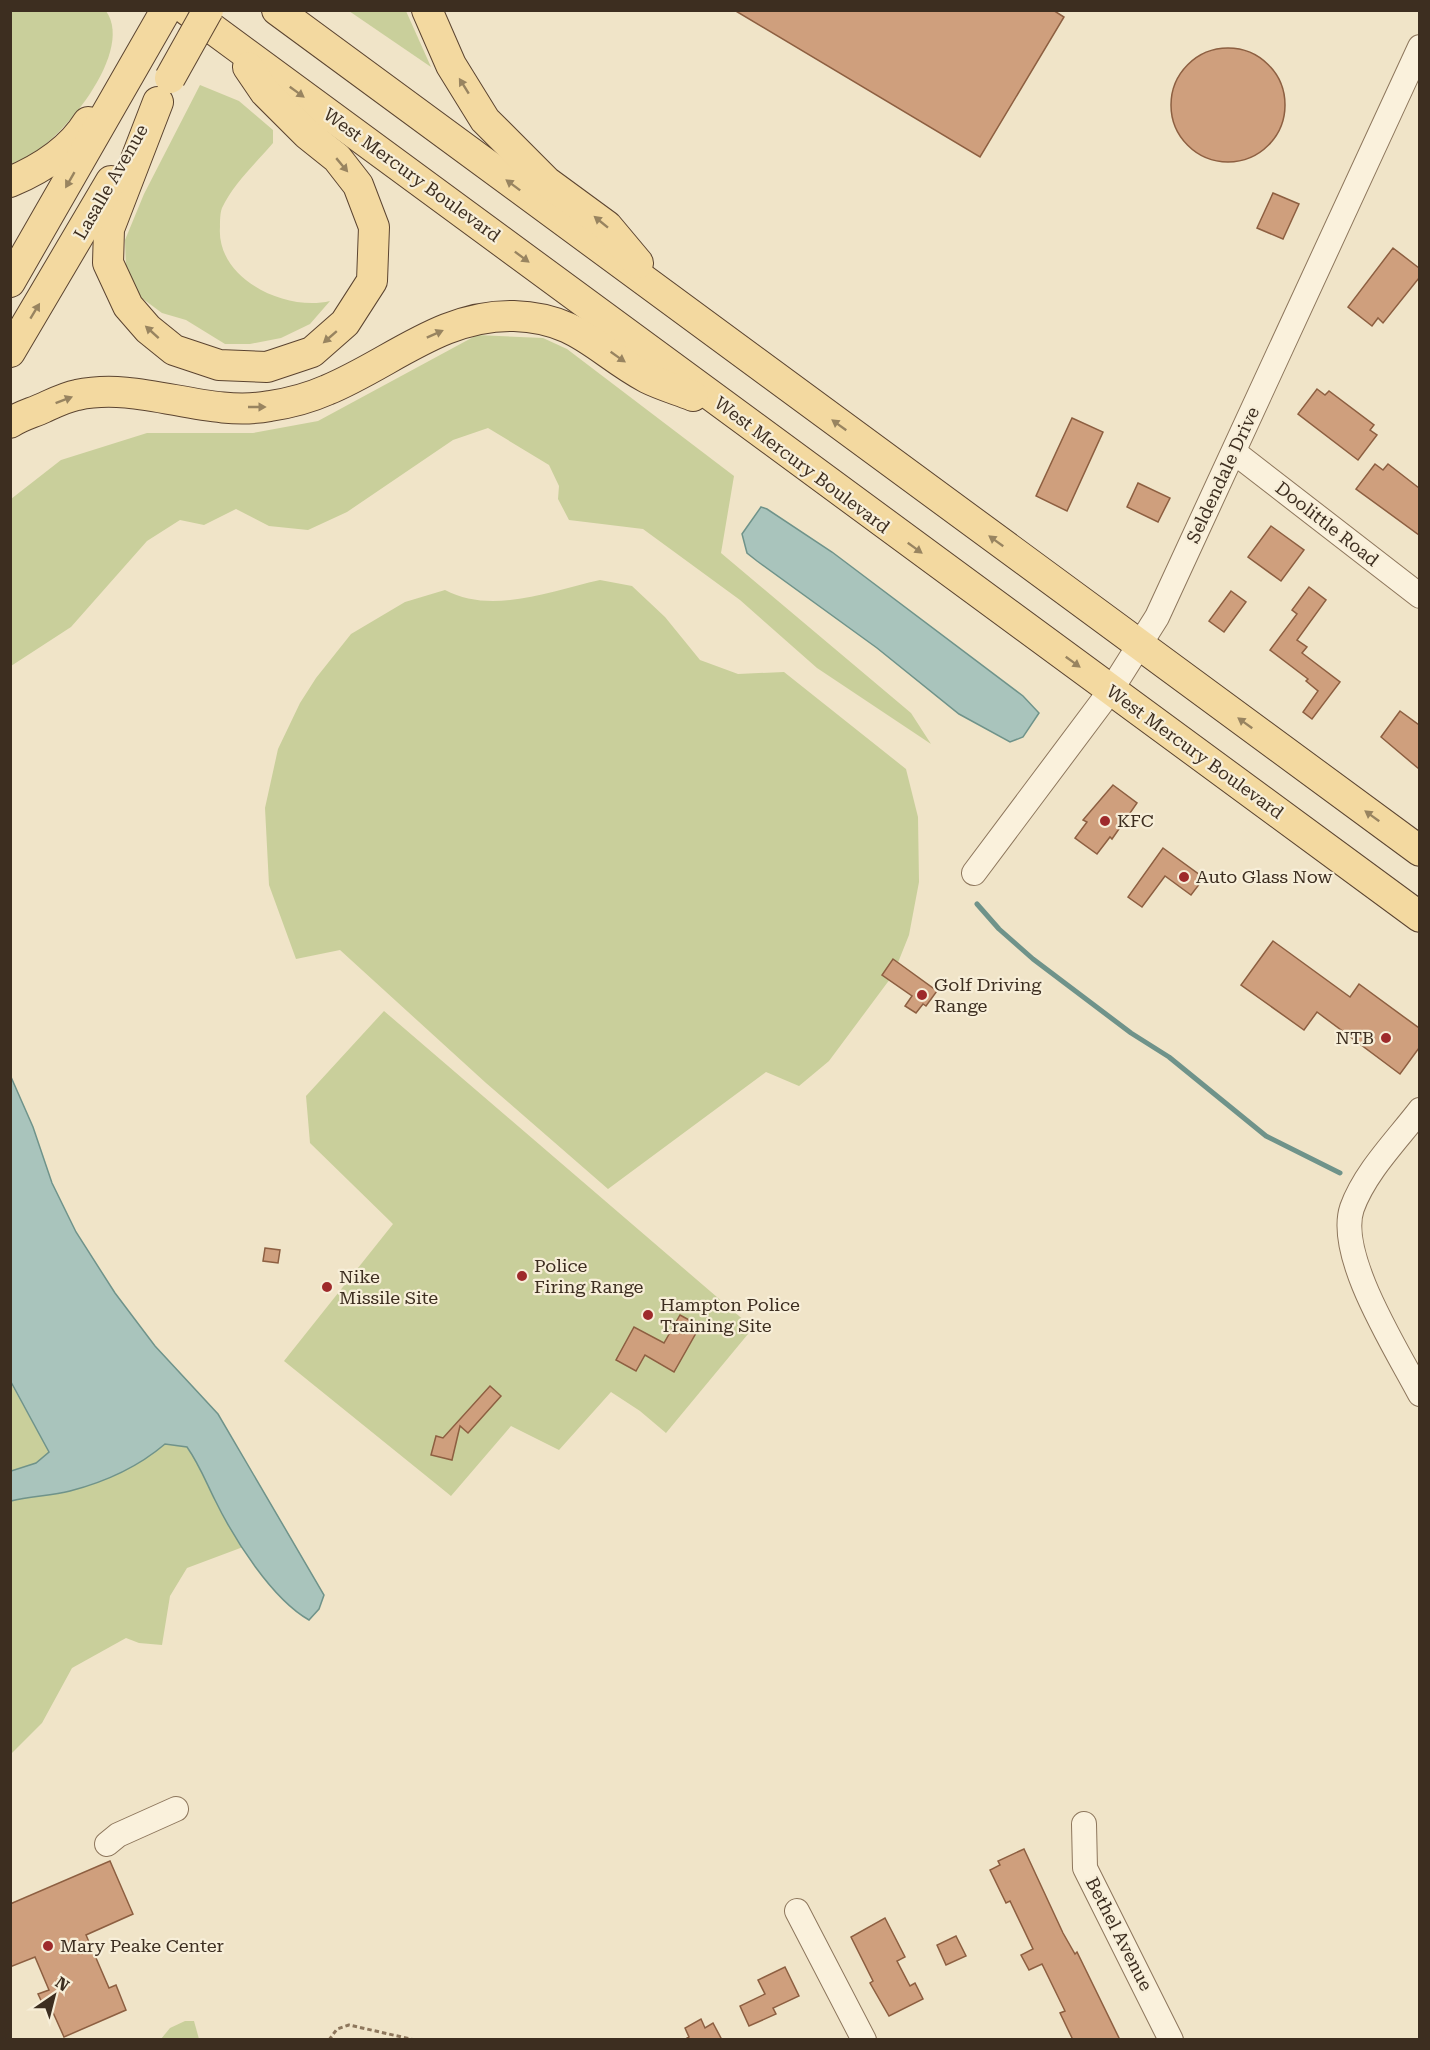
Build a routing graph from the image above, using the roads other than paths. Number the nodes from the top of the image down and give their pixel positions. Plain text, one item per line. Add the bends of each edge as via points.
1 (166, 10) edge
2 (187, 10) edge
3 (208, 10) edge
4 (277, 10) edge
5 (427, 10) edge
6 (233, 45) junction
7 (1419, 46) edge
8 (141, 57) junction
9 (164, 90) junction
10 (10, 182) edge
11 (20, 246) edge
12 (60, 269) junction
13 (10, 282) edge
14 (666, 298) junction
15 (10, 352) edge
16 (729, 410) junction
17 (10, 423) edge
18 (1234, 452) junction
19 (1419, 596) edge
20 (1140, 647) junction
21 (1111, 690) junction
22 (1419, 851) edge
23 (974, 873) dead end
24 (1419, 917) edge
25 (1419, 1110) edge
26 (1419, 1394) edge
27 (177, 1809) dead end
28 (1084, 1824) dead end
29 (107, 1844) dead end
30 (797, 1911) dead end
31 (864, 2040) edge
32 (1171, 2040) edge

1 - 8 main road, Lasalle Avenue
2 - 6 main road, West Mercury Boulevard
3 - 9 main road, Lasalle Avenue, bridge
14 -> 4 main road
14 -> 5 main road via 607,225 547,182 485,120 451,65
6 -> 9 main road via 265,92 337,158 358,185 374,227 372,281 345,323 312,352 267,367 219,365 174,350 128,306 108,263 109,229
6 -> 16 main road, West Mercury Boulevard
7 - 18 street, Seldendale Drive
8 - 10 main road via 103,97 65,149 42,169
8 -> 11 main road, Lasalle Avenue
9 - 12 main road, Lasalle Avenue
11 - 12 main road
11 - 13 main road, Lasalle Avenue
15 -> 12 main road, Lasalle Avenue
20 -> 14 main road
17 -> 16 main road via 77,395 116,392 227,406 278,405 327,390 462,322 515,316 551,322 585,335 647,378
16 -> 21 main road, West Mercury Boulevard
18 - 19 street, Doolittle Road
18 - 20 street, Seldendale Drive
20 - 21 street, Seldendale Drive
22 -> 20 main road
21 - 23 street, Seldendale Drive
21 - 24 main road, West Mercury Boulevard
25 - 26 street via 1361,1189 1352,1210 1349,1236 1365,1287
27 - 29 street via 118,1835
28 - 32 street, Bethel Avenue via 1085,1868
30 - 31 street

